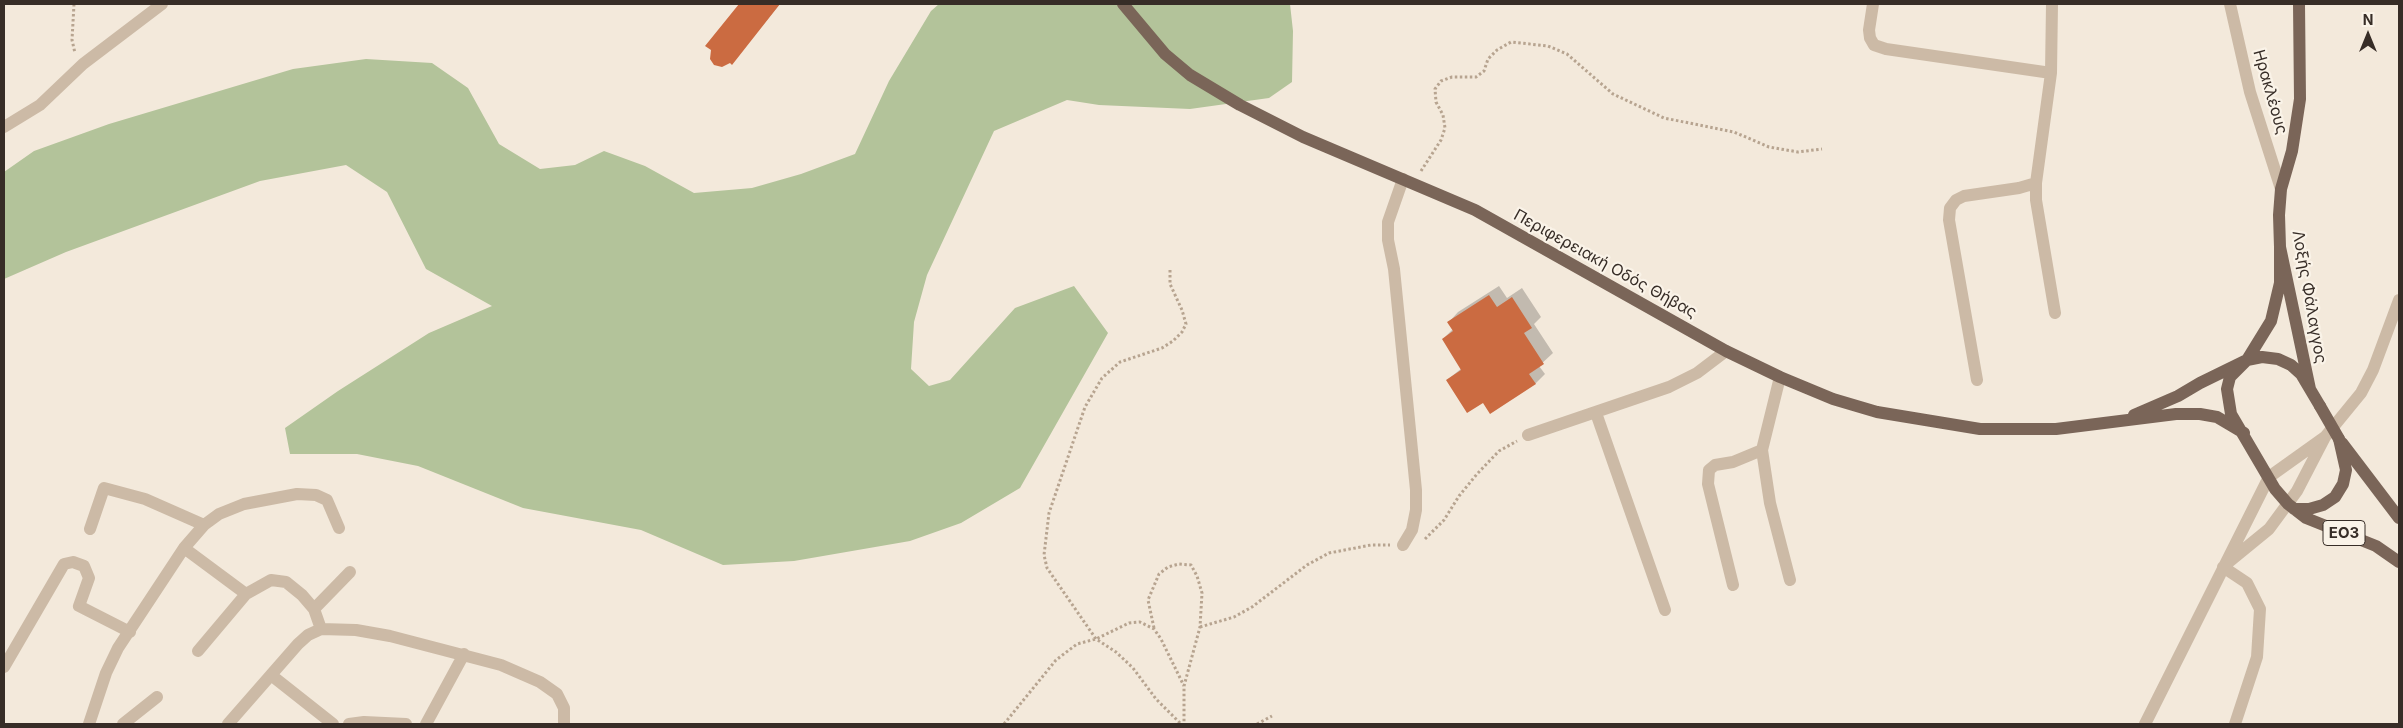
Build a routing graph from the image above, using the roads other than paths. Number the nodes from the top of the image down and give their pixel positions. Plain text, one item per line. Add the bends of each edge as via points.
1 (162, 4) edge
2 (1123, 4) edge
3 (1874, 4) edge
4 (2052, 4) edge
5 (2230, 4) edge
6 (2299, 4) edge
7 (2051, 73) junction
8 (4, 127) edge
9 (1403, 179) junction
10 (2036, 183) junction
11 (2281, 189) junction
12 (2280, 247) junction
13 (2399, 300) edge
14 (2055, 313) dead end
15 (1726, 351) junction
16 (2247, 360) junction
17 (1780, 377) junction
18 (1977, 380) dead end
19 (2310, 389) junction
20 (1596, 413) junction
21 (2118, 422) junction
22 (2244, 433) junction
23 (1528, 435) road end
24 (2325, 437) junction
25 (2339, 439) junction
26 (1762, 450) junction
27 (2269, 477) junction
28 (2291, 506) junction
29 (2399, 518) edge
30 (204, 525) junction
31 (339, 528) dead end
32 (90, 529) dead end
33 (1403, 546) road end
34 (184, 548) junction
35 (2397, 559) edge
36 (2223, 566) junction
37 (350, 572) dead end
38 (1790, 580) dead end
39 (1733, 585) dead end
40 (246, 594) junction
41 (314, 609) junction
42 (1665, 610) dead end
43 (321, 628) junction
44 (130, 632) junction
45 (198, 651) dead end
46 (464, 654) junction
47 (4, 667) edge
48 (271, 675) junction
49 (157, 697) dead end
50 (89, 724) edge
51 (123, 724) edge
52 (228, 724) edge
53 (333, 724) edge
54 (349, 724) edge
55 (406, 724) edge
56 (426, 724) edge
57 (564, 724) edge
58 (2145, 724) edge
59 (2235, 724) edge

1 - 8 street via 83,64 40,105
2 - 9 main road, Περιφερειακή Οδός Θήβας via 1165,54 1190,75 1303,137
3 - 7 street via 1870,38 1874,45 1886,50
4 - 7 street
5 - 11 street, Ηρακλέους via 2250,92
6 - 11 main road, Λοξής Φάλαγγος / ΕΟ3 via 2300,99 2292,151
7 - 10 street
9 - 15 main road, Περιφερειακή Οδός Θήβας via 1475,210
9 - 33 street via 1388,222 1416,490 1412,530
10 - 14 street
10 - 18 street via 1964,196 1950,208 1949,220
11 - 12 main road, Λοξής Φάλαγγος / ΕΟ3
12 - 16 main road, ΕΟ3 via 2280,283 2271,321
12 - 19 main road, Λοξής Φάλαγγος / ΕΟ3
13 - 24 street via 2365,386
15 - 17 main road, Περιφερειακή Οδός Θήβας
15 - 20 street via 1698,372 1669,387
16 - 19 main road, ΕΟ3 via 2262,357 2278,359 2301,374
16 - 21 main road, Περιφερειακή Οδός Θήβας via 2178,396
16 - 22 main road, ΕΟ3 via 2230,377 2227,389 2232,414
17 - 21 main road, Περιφερειακή Οδός Θήβας via 1833,399 1877,412 1980,429 2056,429
17 - 26 street
19 - 25 main road, ΕΟ3, bridge
20 - 23 street
20 - 42 street
21 - 22 main road, Περιφερειακή Οδός Θήβας via 2200,414 2217,417
22 - 27 main road, ΕΟ3
24 - 27 street
24 - 28 street
25 - 28 main road, ΕΟ3 via 2346,470 2343,484 2335,496 2323,505 2309,509
25 - 29 main road, ΕΟ3
26 - 38 street via 1770,502
26 - 39 street via 1733,462 1715,465 1709,470 1708,484
27 - 28 main road, ΕΟ3
27 - 36 street
28 - 35 main road, ΕΟ3 via 2306,518 2376,546
28 - 36 street via 2269,529
30 - 31 street via 219,514 244,504 297,494 316,495 327,500
30 - 32 street via 145,499 104,488
30 - 34 street
34 - 40 street
34 - 44 street
36 - 58 street
36 - 59 street via 2247,583 2260,609 2258,657
37 - 41 street
40 - 41 street via 271,580 286,582
40 - 45 street
41 - 43 street
43 - 46 street via 390,636
43 - 48 street via 298,644
44 - 47 street via 79,606 89,578 84,566 73,562 64,564
44 - 50 street via 106,674
46 - 56 street
46 - 57 street via 540,682 557,694 564,708
48 - 52 street
48 - 53 street
49 - 51 street
54 - 55 street

